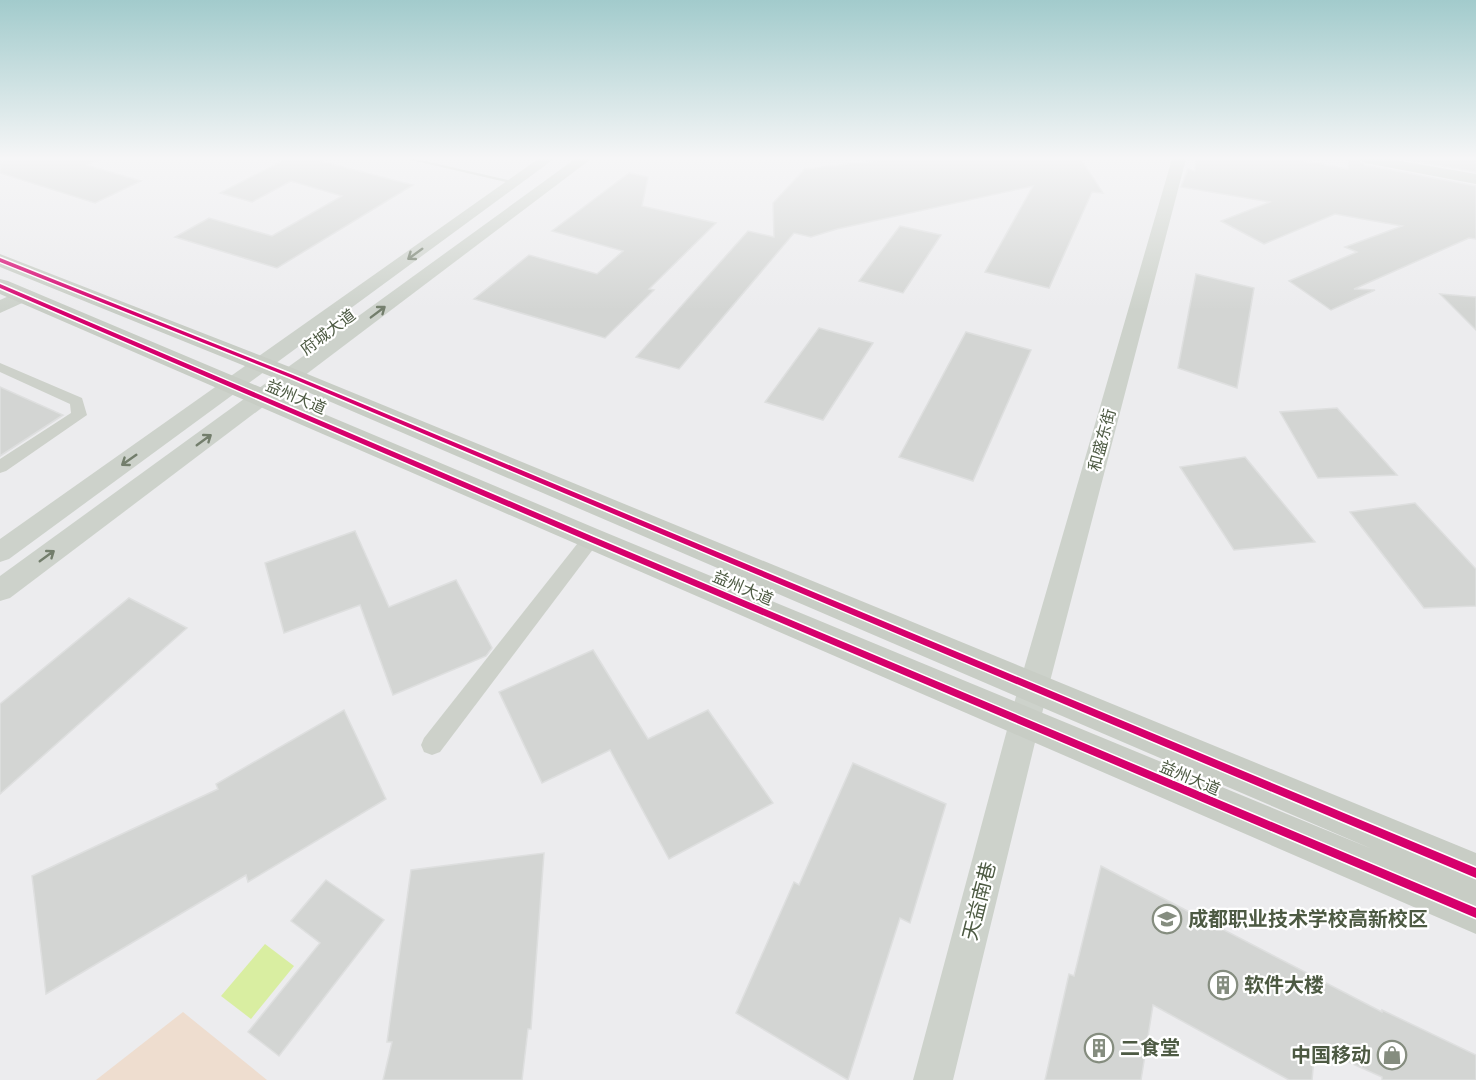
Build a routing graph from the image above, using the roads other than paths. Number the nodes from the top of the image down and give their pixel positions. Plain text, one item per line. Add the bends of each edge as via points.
1 (479, 209) edge
2 (511, 209) edge
3 (1165, 209) edge
4 (5, 288) edge
5 (0, 367) edge
6 (276, 371) junction
7 (233, 386) junction
8 (262, 398) junction
9 (0, 467) edge
10 (591, 539) junction
11 (0, 552) edge
12 (0, 590) edge
13 (1033, 689) junction
14 (1025, 722) junction
15 (432, 745) dead end
16 (1476, 873) edge
17 (1476, 914) edge
18 (933, 1080) edge

1 -> 6 main road, 府城大道
6 -> 2 main road, 府城大道
3 - 13 main road, 和盛东街
4 - 6 main road, 益州大道
4 - 7 main road, 益州大道
5 - 9 street via 77,401 79,415
6 - 7 main road, 府城大道
6 - 8 main road, 府城大道
6 - 13 main road, 益州大道
7 - 8 main road, 益州大道
7 -> 11 main road, 府城大道
8 - 10 main road, 益州大道
12 -> 8 main road, 府城大道
10 - 14 main road, 益州大道
10 - 15 street
13 - 14 main road, 和盛东街
13 - 16 main road, 益州大道
14 - 17 main road, 益州大道
14 - 18 main road, 天益南巷

